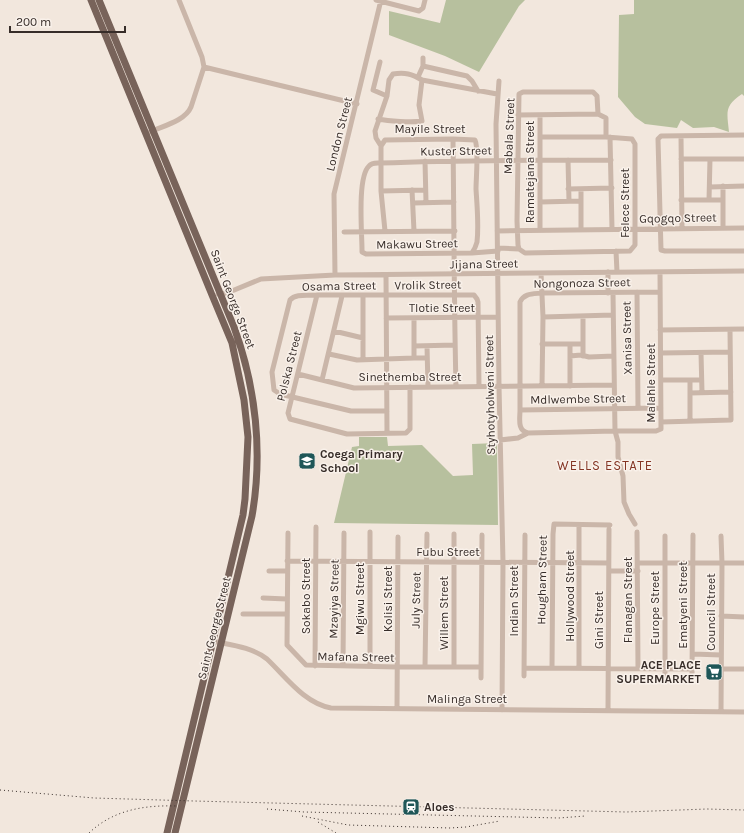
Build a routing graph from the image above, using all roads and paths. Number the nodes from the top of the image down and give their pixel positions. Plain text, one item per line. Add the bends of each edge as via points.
1 (91, 0) edge
2 (99, 0) edge
3 (179, 0) edge
4 (379, 0) edge
5 (425, 0) edge
6 (423, 58) dead end
7 (380, 62) dead end
8 (423, 66) junction
9 (204, 67) junction
10 (420, 79) junction
11 (499, 81) dead end
12 (478, 91) junction
13 (497, 94) junction
14 (387, 96) junction
15 (357, 104) junction
16 (598, 114) junction
17 (518, 115) junction
18 (540, 115) junction
19 (378, 119) junction
20 (154, 130) junction
21 (146, 134) junction
22 (744, 135) edge
23 (681, 136) junction
24 (541, 137) junction
25 (608, 137) junction
26 (453, 138) junction
27 (381, 146) junction
28 (681, 159) junction
29 (710, 159) junction
30 (744, 159) edge
31 (454, 160) junction
32 (568, 160) junction
33 (611, 160) junction
34 (424, 161) junction
35 (476, 161) junction
36 (497, 161) junction
37 (517, 161) junction
38 (540, 161) junction
39 (381, 163) junction
40 (710, 186) junction
41 (723, 186) junction
42 (744, 186) edge
43 (612, 188) junction
44 (568, 189) junction
45 (581, 189) junction
46 (412, 190) junction
47 (425, 190) junction
48 (381, 191) junction
49 (682, 200) junction
50 (709, 200) junction
51 (722, 200) junction
52 (569, 201) junction
53 (580, 201) junction
54 (426, 202) junction
55 (454, 202) junction
56 (540, 202) junction
57 (413, 203) junction
58 (723, 227) junction
59 (660, 228) junction
60 (682, 228) junction
61 (744, 228) edge
62 (581, 229) junction
63 (612, 229) junction
64 (636, 229) junction
65 (517, 230) junction
66 (540, 230) junction
67 (362, 231) junction
68 (385, 231) junction
69 (414, 231) junction
70 (455, 231) junction
71 (498, 231) junction
72 (344, 232) dead end
73 (519, 249) junction
74 (498, 250) junction
75 (616, 251) junction
76 (744, 251) edge
77 (472, 253) junction
78 (455, 254) junction
79 (744, 271) edge
80 (608, 272) junction
81 (617, 272) junction
82 (660, 272) junction
83 (541, 273) junction
84 (454, 274) junction
85 (498, 274) junction
86 (335, 275) junction
87 (386, 275) junction
88 (637, 292) junction
89 (660, 292) junction
90 (542, 293) junction
91 (611, 293) junction
92 (212, 295) junction
93 (223, 295) junction
94 (363, 295) junction
95 (386, 295) junction
96 (454, 295) junction
97 (317, 296) junction
98 (342, 296) junction
99 (215, 303) junction
100 (613, 315) junction
101 (583, 316) junction
102 (454, 317) junction
103 (498, 317) junction
104 (543, 317) junction
105 (386, 318) junction
106 (414, 318) junction
107 (478, 318) junction
108 (744, 329) edge
109 (660, 330) junction
110 (730, 330) junction
111 (334, 331) junction
112 (363, 338) junction
113 (542, 344) junction
114 (583, 344) junction
115 (455, 345) junction
116 (570, 345) junction
117 (414, 346) junction
118 (427, 346) junction
119 (730, 352) junction
120 (661, 353) junction
121 (701, 353) junction
122 (328, 354) junction
123 (570, 356) junction
124 (583, 356) junction
125 (614, 356) junction
126 (414, 358) junction
127 (427, 358) junction
128 (386, 359) junction
129 (363, 360) junction
130 (298, 374) junction
131 (322, 380) junction
132 (661, 380) junction
133 (701, 380) junction
134 (690, 381) junction
135 (614, 385) junction
136 (499, 386) junction
137 (519, 386) junction
138 (542, 386) junction
139 (570, 386) junction
140 (387, 387) junction
141 (410, 387) junction
142 (428, 387) junction
143 (456, 387) junction
144 (479, 387) junction
145 (702, 392) junction
146 (731, 392) junction
147 (690, 393) junction
148 (292, 396) junction
149 (614, 408) junction
150 (638, 408) junction
151 (661, 408) junction
152 (387, 410) junction
153 (520, 410) junction
154 (690, 421) junction
155 (661, 422) junction
156 (615, 430) junction
157 (387, 433) junction
158 (528, 433) junction
159 (500, 440) junction
160 (635, 524) dead end
161 (579, 525) junction
162 (316, 527) dead end
163 (610, 527) joint
164 (370, 532) dead end
165 (637, 532) dead end
166 (288, 533) dead end
167 (344, 533) dead end
168 (427, 534) dead end
169 (454, 534) dead end
170 (482, 535) dead end
171 (525, 535) dead end
172 (693, 535) dead end
173 (666, 536) dead end
174 (720, 536) dead end
175 (398, 537) dead end
176 (316, 560) junction
177 (287, 561) junction
178 (344, 561) junction
179 (370, 561) junction
180 (398, 562) junction
181 (427, 562) junction
182 (454, 562) junction
183 (482, 562) junction
184 (503, 562) junction
185 (525, 562) junction
186 (552, 562) junction
187 (580, 562) junction
188 (609, 563) junction
189 (638, 563) junction
190 (665, 563) junction
191 (693, 563) junction
192 (722, 563) junction
193 (744, 563) edge
194 (269, 571) dead end
195 (287, 571) junction
196 (638, 571) junction
197 (609, 572) junction
198 (263, 598) dead end
199 (287, 599) junction
200 (242, 614) dead end
201 (287, 614) junction
202 (721, 616) junction
203 (744, 616) edge
204 (212, 641) junction
205 (221, 643) junction
206 (693, 654) junction
207 (721, 655) junction
208 (316, 666) junction
209 (343, 666) junction
210 (370, 666) junction
211 (397, 667) junction
212 (425, 667) junction
213 (454, 667) junction
214 (481, 667) junction
215 (524, 668) junction
216 (552, 668) junction
217 (579, 668) junction
218 (608, 668) junction
219 (638, 668) junction
220 (665, 669) junction
221 (692, 669) junction
222 (721, 669) junction
223 (744, 669) edge
224 (524, 676) dead end
225 (692, 676) dead end
226 (481, 678) dead end
227 (665, 679) dead end
228 (397, 709) junction
229 (502, 710) junction
230 (608, 710) junction
231 (721, 711) junction
232 (744, 712) edge
233 (167, 833) edge
234 (176, 833) edge

1 - 21 main road, Saint George Street
2 - 20 main road, Saint George Street
3 - 9 street
4 - 5 street via 419,10 422,9
4 - 15 street, London Street
6 - 8 street
7 - 14 street via 373,90
8 - 10 street
8 - 12 street via 467,76
9 - 15 street
9 - 20 street via 192,107 183,116
10 - 12 street
10 - 14 street via 412,74 393,74 389,80
10 - 19 street via 419,105 422,121 397,122
11 - 13 street, Styhotyholweni Street
12 - 13 street
13 - 36 street, Styhotyholweni Street
14 - 19 street
15 - 86 street, London Street via 334,198
16 - 17 street, Mabala Street via 598,96 591,91 522,92 518,96
16 - 18 street
16 - 25 street via 606,118
17 - 18 street
17 - 37 street, Mabala Street
18 - 24 street, Ramatejana Street
19 - 27 street via 375,132
20 - 21 street
20 - 93 main road, Saint George Street
21 - 92 main road, Saint George Street
22 - 23 street
23 - 28 street
23 - 59 street via 661,136 658,139
24 - 25 street, Felece Street
24 - 38 street, Ramatejana Street
25 - 33 street
25 - 64 street, Felece Street via 630,138 635,144
26 - 27 street, Mayile Street via 388,139
26 - 31 street
26 - 35 street, Mayile Street via 475,140
27 - 39 street, Mayile Street
28 - 29 street
28 - 49 street
29 - 30 street
29 - 40 street
31 - 34 street, Kuster Street
31 - 35 street, Kuster Street
31 - 55 street
32 - 33 street, Kuster Street
32 - 38 street, Kuster Street
32 - 44 street
33 - 43 street
34 - 39 street, Kuster Street
34 - 47 street
35 - 36 street, Kuster Street
35 - 77 street, Makawu Street via 477,242
36 - 37 street, Kuster Street
36 - 71 street, Styhotyholweni Street
37 - 38 street, Kuster Street
37 - 65 street, Mabala Street
38 - 56 street, Ramatejana Street
39 - 48 street, Mayile Street
39 - 67 street, Kuster Street via 370,164 366,169 361,189
40 - 41 street
40 - 50 street
41 - 42 street
41 - 51 street
43 - 45 street
43 - 63 street
44 - 45 street
44 - 52 street
45 - 53 street
46 - 47 street
46 - 48 street
46 - 57 street
47 - 54 street
48 - 68 street, Mayile Street
49 - 50 street
49 - 60 street
50 - 51 street
51 - 58 street
52 - 53 street
52 - 56 street
53 - 62 street
54 - 55 street
54 - 57 street
55 - 70 street
56 - 66 street, Ramatejana Street
57 - 69 street
58 - 60 street, Gqogqo Street
58 - 61 street, Gqogqo Street
59 - 60 street, Gqogqo Street
59 - 64 street, Gqogqo Street
59 - 76 street via 660,250
62 - 63 street, Gqogqo Street
62 - 66 street, Gqogqo Street
63 - 64 street, Gqogqo Street
64 - 75 street, Felece Street via 634,248 630,251
65 - 66 street, Gqogqo Street
65 - 71 street, Gqogqo Street
65 - 73 street
67 - 68 street
67 - 72 street
67 - 78 street, Makawu Street via 364,254
68 - 69 street
69 - 70 street
70 - 78 street
71 - 74 street, Styhotyholweni Street
73 - 74 street, Felece Street
73 - 75 street, Felece Street via 525,253
74 - 77 street, Felece Street
74 - 85 street, Styhotyholweni Street
75 - 81 street
77 - 78 street, Makawu Street
78 - 84 street
79 - 82 street, Jijana Street
80 - 81 street, Jijana Street
80 - 83 street, Jijana Street
80 - 91 street
81 - 82 street, Jijana Street
82 - 89 street, Malahle Street
83 - 85 street, Jijana Street
83 - 90 street
84 - 85 street, Jijana Street
84 - 87 street, Jijana Street
84 - 96 street
85 - 103 street, Styhotyholweni Street
86 - 87 street, Jijana Street
86 - 93 street, Jijana Street via 261,279
87 - 95 street
88 - 89 street, Nongonoza Street
88 - 91 street, Nongonoza Street
88 - 150 street, Xanisa Street
89 - 109 street, Malahle Street
90 - 91 street, Nongonoza Street
90 - 104 street
90 - 137 street, Nongonoza Street via 527,294 520,302
91 - 100 street
92 - 93 street
92 - 99 main road, Saint George Street
93 - 99 street
93 - 205 main road, Saint George Street via 240,342 250,382 256,423 257,460 249,532
94 - 95 street, Osama Street
94 - 98 street, Osama Street
94 - 112 street
95 - 96 street, Vrolik Street
95 - 105 street, Osama Street
96 - 102 street
96 - 107 street, Vrolik Street via 476,296
97 - 98 street, Osama Street
97 - 130 street, Polska Street
97 - 148 street, Osama Street via 296,296 291,299 282,329 272,372 273,388 276,393
98 - 111 street
99 - 204 main road, Saint George Street via 229,334 238,368 247,418 248,455 243,515
100 - 101 street
100 - 125 street
101 - 104 street
101 - 114 street
102 - 106 street, Tlotie Street
102 - 107 street, Tlotie Street
102 - 115 street
103 - 107 street, Tlotie Street
103 - 136 street, Styhotyholweni Street
104 - 113 street
105 - 106 street, Tlotie Street
105 - 128 street, Osama Street
106 - 117 street
107 - 144 street, Vrolik Street
108 - 110 street
109 - 110 street
109 - 120 street, Malahle Street
110 - 119 street
111 - 112 street
111 - 122 street
112 - 129 street
113 - 116 street
113 - 138 street
114 - 116 street
114 - 124 street
115 - 118 street
115 - 143 street
116 - 123 street
117 - 118 street
117 - 126 street
118 - 127 street
119 - 121 street
119 - 146 street
120 - 121 street
120 - 132 street, Malahle Street
121 - 133 street
122 - 129 street
122 - 131 street
123 - 124 street
123 - 139 street
124 - 125 street
125 - 135 street
126 - 127 street
126 - 128 street
127 - 142 street
128 - 129 street
128 - 140 street, Osama Street
130 - 131 street, Sinethemba Street
130 - 148 street, Polska Street
131 - 140 street, Sinethemba Street via 354,388
132 - 134 street
132 - 151 street, Malahle Street
133 - 134 street
133 - 145 street
134 - 147 street
135 - 139 street, Sinethemba Street
135 - 149 street
136 - 137 street, Sinethemba Street
136 - 144 street, Sinethemba Street
136 - 159 street, Styhotyholweni Street
137 - 138 street, Sinethemba Street
137 - 153 street, Nongonoza Street
138 - 139 street, Sinethemba Street
140 - 141 street, Sinethemba Street
140 - 152 street, Osama Street
141 - 142 street, Sinethemba Street
141 - 157 street, Polska Street via 409,431
142 - 143 street, Sinethemba Street
143 - 144 street, Sinethemba Street
145 - 146 street
145 - 147 street
146 - 154 street via 731,420
147 - 154 street
148 - 152 street, Osama Street via 351,411
148 - 157 street, Polska Street via 288,413 291,420 347,434
149 - 150 street, Mdlwembe Street
149 - 153 street, Mdlwembe Street
149 - 156 street
150 - 151 street, Mdlwembe Street
151 - 155 street, Malahle Street
152 - 157 street, Osama Street
153 - 158 street via 520,427
154 - 155 street
155 - 156 street, Malahle Street via 661,428 656,431
156 - 158 street, Malahle Street
156 - 160 street via 626,508
158 - 159 street, Malahle Street via 518,438
159 - 184 street, Styhotyholweni Street
161 - 163 street, Hougham Street
161 - 186 street, Hougham Street via 554,524
161 - 187 street, Hollywood Street
162 - 176 street, Sokabo Street
163 - 188 street, Gini Street
164 - 179 street, Mgiwu Street
165 - 189 street, Flanagan Street
166 - 177 street, Mafana Street
167 - 178 street, Mzayiya Street
168 - 181 street, July Street
169 - 182 street, Willem Street
170 - 183 street
171 - 185 street, Indian Street
172 - 191 street, Ematyeni Street
173 - 190 street, Europe Street
174 - 192 street, Council Street
175 - 180 street, Kolisi Street
176 - 177 street, Fubu Street
176 - 178 street, Fubu Street
176 - 208 street, Sokabo Street
177 - 195 street, Mafana Street
178 - 179 street, Fubu Street
178 - 209 street, Mzayiya Street
179 - 180 street, Fubu Street
179 - 210 street, Mgiwu Street
180 - 181 street, Fubu Street
180 - 211 street, Kolisi Street
181 - 182 street, Fubu Street
181 - 212 street, July Street
182 - 183 street, Fubu Street
182 - 213 street, Willem Street
183 - 184 street, Fubu Street
183 - 214 street
184 - 185 street, Fubu Street
184 - 229 street, Styhotyholweni Street
185 - 186 street, Fubu Street
185 - 215 street, Indian Street
186 - 187 street, Fubu Street
186 - 216 street, Hougham Street
187 - 188 street, Fubu Street
187 - 217 street, Hollywood Street
188 - 197 street, Gini Street
189 - 190 street
189 - 196 street, Flanagan Street
190 - 191 street
190 - 220 street, Europe Street
191 - 192 street
191 - 206 street, Ematyeni Street
192 - 193 street
192 - 202 street, Council Street
194 - 195 street
195 - 199 street, Mafana Street
196 - 197 street
196 - 219 street, Flanagan Street
197 - 218 street, Gini Street
198 - 199 street
199 - 201 street, Mafana Street
200 - 201 street
201 - 208 street, Mafana Street via 287,645 306,665
202 - 203 street
202 - 207 street, Council Street
204 - 205 street, Malinga Street
204 - 233 main road, Saint George Street
205 - 228 street, Malinga Street via 250,649 260,654 306,697 319,705 336,708
205 - 234 main road, Saint George Street
206 - 207 street
206 - 221 street, Ematyeni Street
207 - 222 street, Council Street
208 - 209 street, Mafana Street
209 - 210 street, Mafana Street
210 - 211 street, Mafana Street
211 - 212 street, Mafana Street
211 - 228 street, Kolisi Street
212 - 213 street, Mafana Street
213 - 214 street, Mafana Street
214 - 226 street
215 - 216 street
215 - 224 street, Indian Street
216 - 217 street
217 - 218 street
218 - 219 street
218 - 230 street, Gini Street
219 - 220 street
220 - 221 street
220 - 227 street, Europe Street
221 - 225 street, Ematyeni Street
222 - 223 street
222 - 231 street, Council Street
228 - 229 street, Malinga Street
229 - 230 street, Malinga Street
230 - 231 street, Malinga Street
231 - 232 street, Malinga Street

